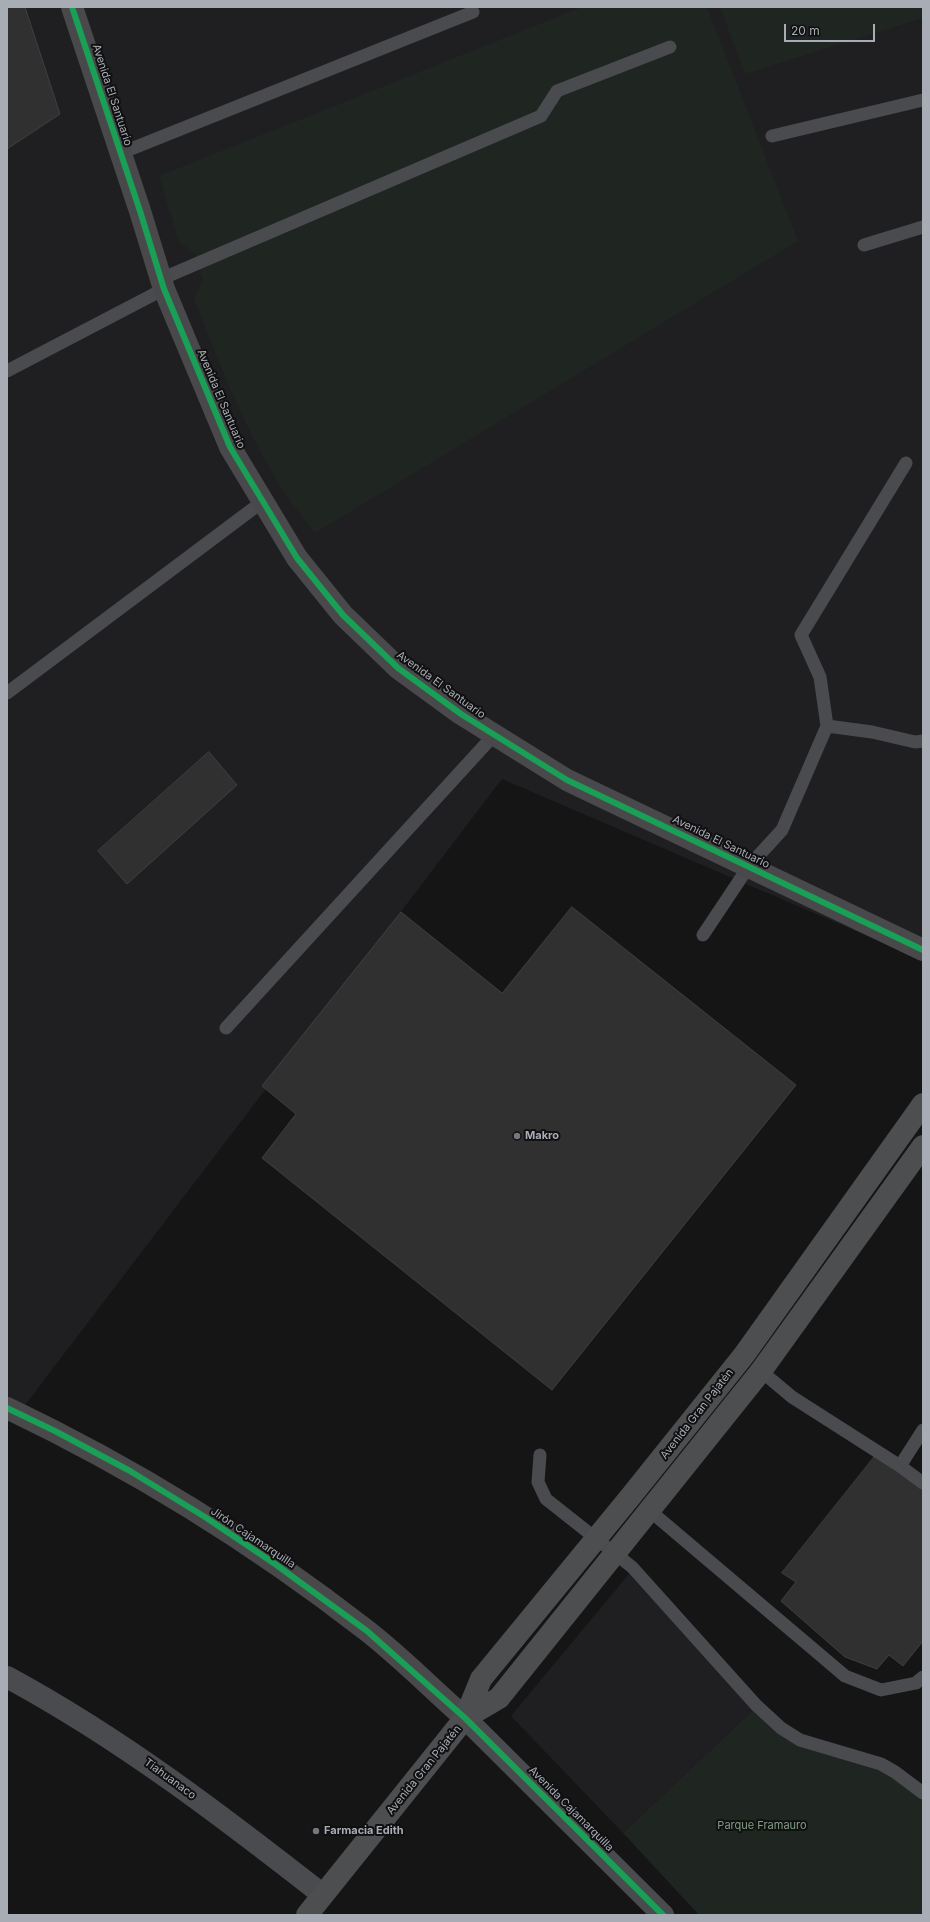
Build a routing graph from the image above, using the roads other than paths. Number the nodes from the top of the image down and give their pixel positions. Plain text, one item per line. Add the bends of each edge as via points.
1 (72, 7) edge
2 (473, 12) dead end
3 (670, 47) dead end
4 (923, 100) edge
5 (772, 136) dead end
6 (121, 153) junction
7 (923, 227) edge
8 (864, 245) dead end
9 (163, 284) junction
10 (7, 371) edge
11 (906, 463) dead end
12 (262, 502) junction
13 (7, 693) edge
14 (827, 726) junction
15 (494, 735) junction
16 (923, 741) edge
17 (749, 866) junction
18 (703, 934) dead end
19 (923, 950) edge
20 (226, 1028) dead end
21 (923, 1104) edge
22 (923, 1146) edge
23 (761, 1371) junction
24 (7, 1408) edge
25 (923, 1430) edge
26 (540, 1455) dead end
27 (900, 1466) junction
28 (923, 1483) edge
29 (649, 1510) junction
30 (595, 1539) junction
31 (614, 1553) junction
32 (7, 1677) edge
33 (923, 1677) edge
34 (465, 1718) junction
35 (923, 1793) edge
36 (323, 1895) junction
37 (658, 1913) edge
38 (307, 1915) edge

1 - 6 street, Avenida El Santuario
2 - 6 lane
3 - 9 lane via 557,91 541,116
4 - 5 lane
6 - 9 street, Avenida El Santuario
7 - 8 lane
9 - 10 lane
9 - 12 street, Avenida El Santuario via 230,447
11 - 14 lane via 801,635 820,677
12 - 13 lane
12 - 15 street, Avenida El Santuario via 297,558 343,615 398,668
14 - 16 lane via 872,732 915,742
14 - 17 lane via 782,830
15 - 17 street, Avenida El Santuario via 567,780
15 - 20 lane
17 - 18 lane
17 - 19 street, Avenida El Santuario
21 - 30 main road, Avenida Gran Pajatén via 744,1355
22 - 23 main road, Avenida Gran Pajatén
23 - 27 lane via 792,1397
23 - 29 main road, Avenida Gran Pajatén
24 - 34 street, Jirón Cajamarquilla via 130,1471 276,1564 367,1631
25 - 27 lane
26 - 30 lane via 538,1482 546,1499
27 - 28 lane
29 - 31 main road, Avenida Gran Pajatén
29 - 33 lane via 845,1676 881,1690 916,1683
30 - 31 lane
30 - 34 main road, Avenida Gran Pajatén via 482,1679
31 - 34 main road, Avenida Gran Pajatén via 499,1698
31 - 35 lane via 632,1567 756,1705 781,1728 800,1740 881,1764
32 - 36 street, Tiahuanaco via 129,1750 238,1828
34 - 36 main road, Avenida Gran Pajatén
34 - 37 street, Avenida Cajamarquilla
36 - 38 main road, Avenida Gran Pajatén

